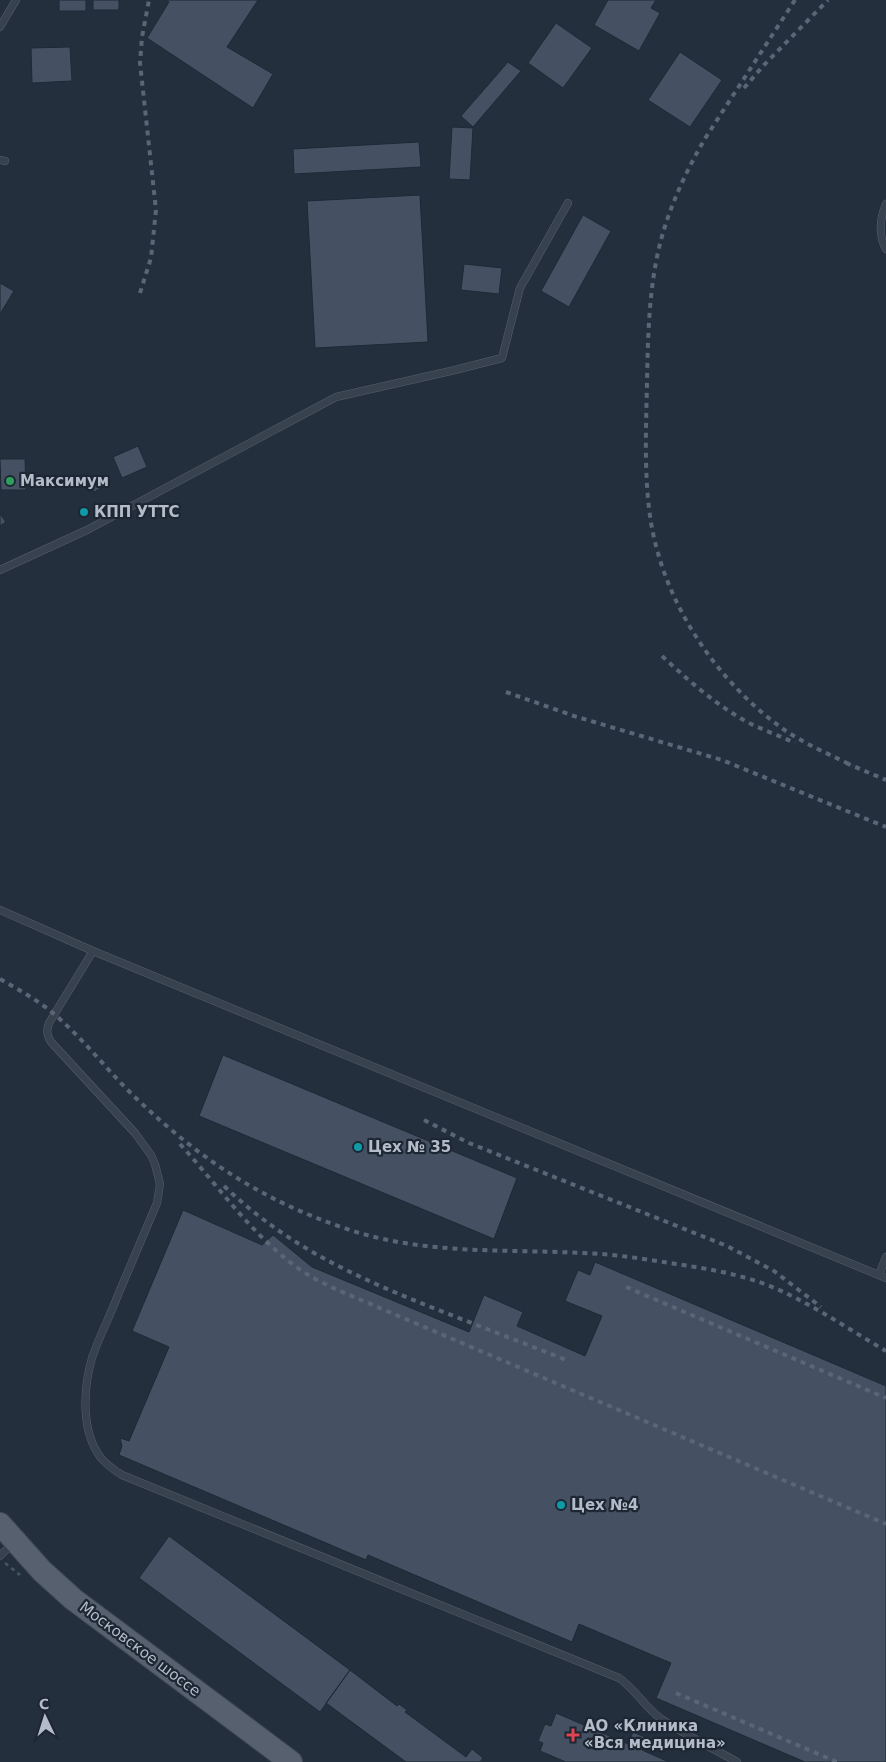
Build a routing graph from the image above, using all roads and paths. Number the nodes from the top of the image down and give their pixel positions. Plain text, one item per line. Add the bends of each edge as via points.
1 (16, 0) edge
2 (0, 27) edge
3 (568, 203) dead end
4 (886, 204) edge
5 (886, 249) edge
6 (0, 570) edge
7 (0, 910) edge
8 (92, 951) junction
9 (886, 1257) edge
10 (878, 1275) junction
11 (886, 1278) edge
12 (0, 1524) edge
13 (7, 1549) edge
14 (291, 1762) edge
15 (737, 1762) edge

1 - 2 lane
3 - 6 lane via 520,288 502,358 336,397 86,530
4 - 5 lane via 880,231
7 - 8 lane
8 - 10 lane
8 - 15 lane via 46,1031 51,1042 135,1133 155,1164 160,1184 157,1204 89,1369 87,1423 100,1457 122,1475 619,1678 630,1685 660,1718
9 - 10 lane
10 - 11 lane
12 - 13 main road, Московское шоссе
13 - 14 main road, Московское шоссе via 42,1571 73,1599

